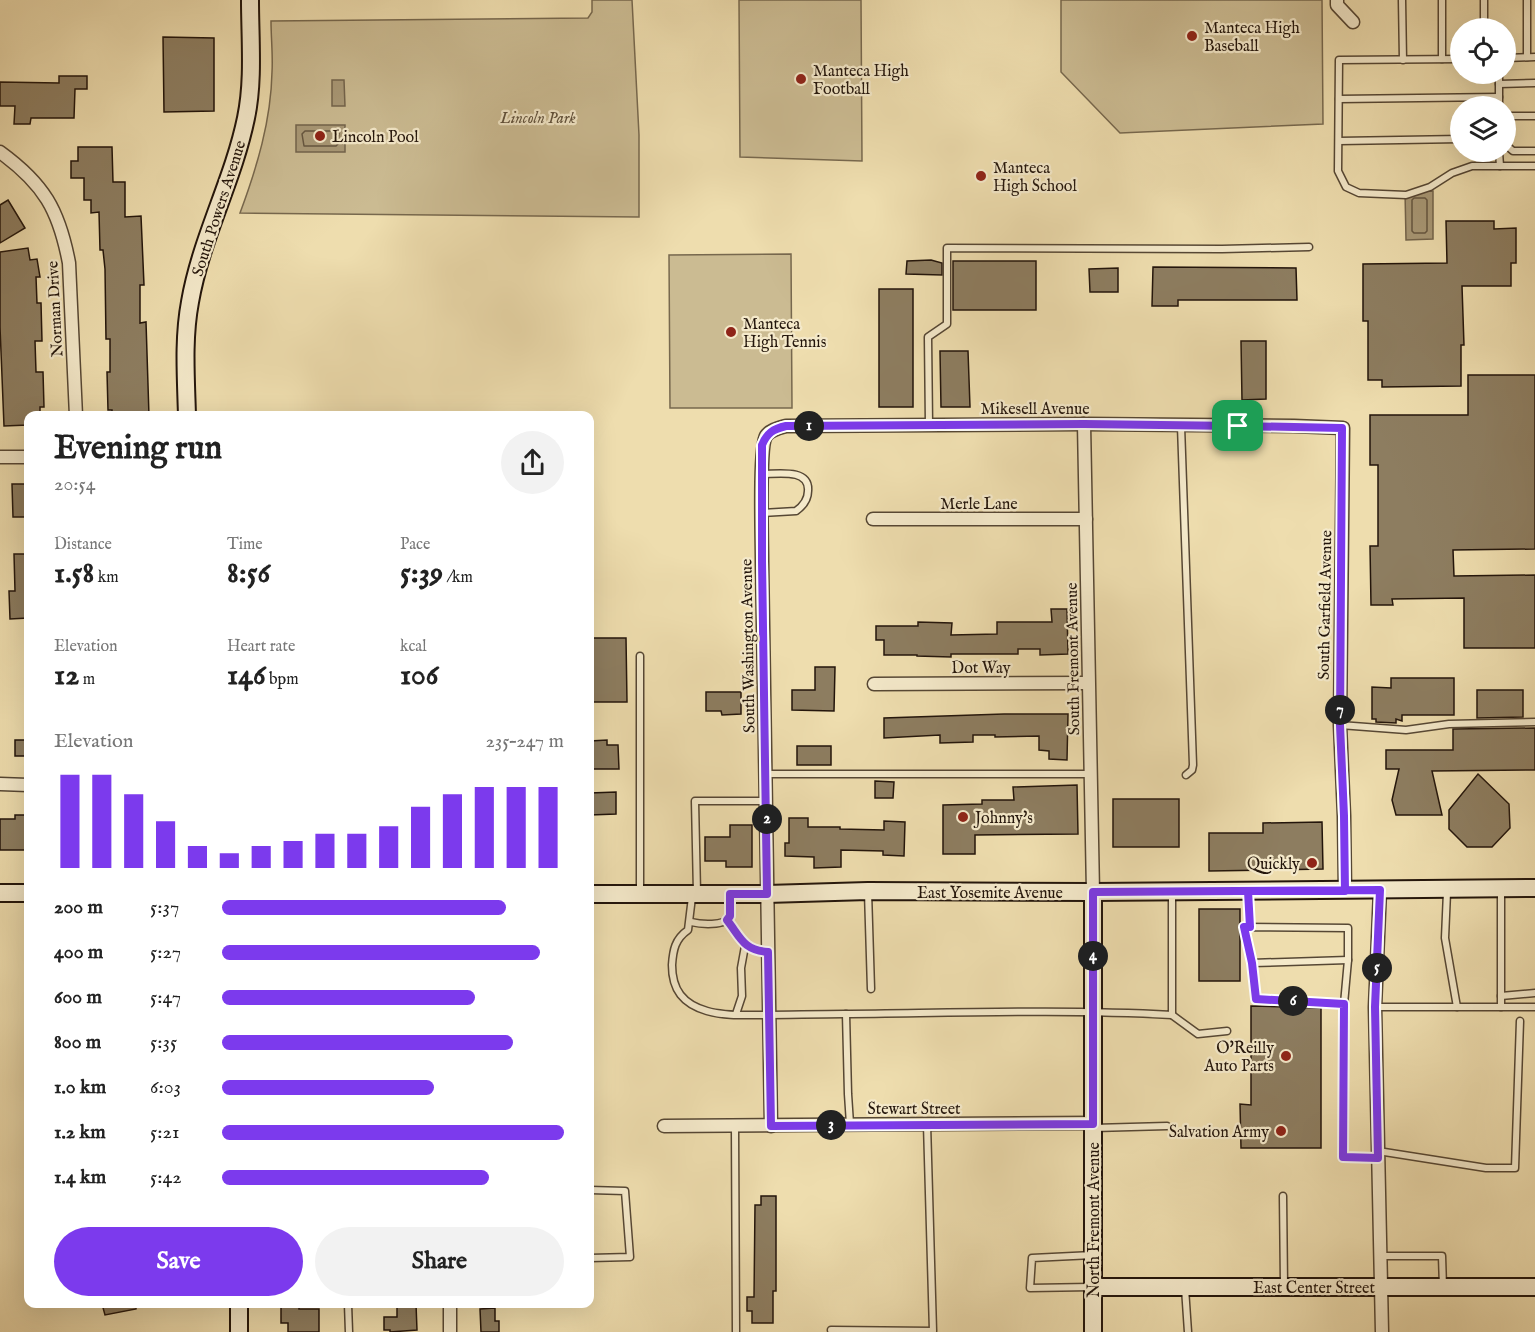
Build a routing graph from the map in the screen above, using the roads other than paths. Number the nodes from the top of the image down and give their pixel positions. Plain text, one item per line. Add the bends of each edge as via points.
1 (250, 0) edge
2 (1337, 0) edge
3 (1402, 0) edge
4 (1442, 0) edge
5 (1484, 0) edge
6 (1527, 0) edge
7 (1484, 18) edge
8 (1353, 22) dead end
9 (1531, 57) edge
10 (1516, 58) edge
11 (1442, 59) junction
12 (1450, 59) edge
13 (1403, 60) junction
14 (1535, 83) edge
15 (1499, 84) edge
16 (1516, 84) edge
17 (1499, 96) edge
18 (1450, 98) edge
19 (1339, 99) junction
20 (1516, 116) edge
21 (1535, 116) edge
22 (1450, 140) edge
23 (1339, 141) junction
24 (1516, 151) edge
25 (1535, 151) edge
26 (0, 152) edge
27 (1500, 162) edge
28 (1500, 166) junction
29 (1535, 166) edge
30 (1309, 247) dead end
31 (76, 411) edge
32 (187, 411) edge
33 (1084, 424) junction
34 (929, 425) junction
35 (800, 426) joint
36 (1181, 426) junction
37 (1342, 428) joint
38 (0, 457) edge
39 (24, 457) edge
40 (762, 474) junction
41 (762, 513) junction
42 (873, 519) dead end
43 (1086, 519) junction
44 (640, 656) dead end
45 (874, 684) dead end
46 (1088, 684) junction
47 (1535, 722) edge
48 (1340, 725) junction
49 (766, 774) junction
50 (1091, 774) junction
51 (1186, 774) dead end
52 (0, 784) edge
53 (24, 785) edge
54 (766, 801) junction
55 (1535, 888) edge
56 (1501, 889) junction
57 (1380, 890) junction
58 (1447, 890) junction
59 (868, 891) junction
60 (1173, 891) junction
61 (1248, 891) junction
62 (1345, 891) junction
63 (1093, 892) junction
64 (0, 893) edge
65 (24, 893) edge
66 (594, 894) edge
67 (640, 894) junction
68 (695, 894) junction
69 (730, 894) junction
70 (767, 894) junction
71 (727, 920) junction
72 (691, 922) junction
73 (1250, 927) junction
74 (745, 946) junction
75 (768, 952) junction
76 (1348, 960) junction
77 (1252, 963) junction
78 (871, 989) dead end
79 (1535, 993) edge
80 (1501, 996) junction
81 (1344, 1004) junction
82 (1375, 1007) junction
83 (1458, 1007) junction
84 (1501, 1007) junction
85 (1535, 1007) edge
86 (1093, 1011) junction
87 (736, 1014) junction
88 (846, 1014) junction
89 (769, 1015) junction
90 (1172, 1015) junction
91 (1520, 1021) dead end
92 (1227, 1031) dead end
93 (927, 1124) junction
94 (850, 1125) junction
95 (664, 1126) dead end
96 (735, 1126) junction
97 (771, 1126) junction
98 (1093, 1126) junction
99 (1167, 1126) dead end
100 (1378, 1154) junction
101 (594, 1190) edge
102 (1282, 1196) dead end
103 (1093, 1255) junction
104 (1380, 1256) junction
105 (594, 1258) edge
106 (1093, 1287) junction
107 (1185, 1287) junction
108 (1284, 1287) junction
109 (1381, 1287) junction
110 (1443, 1287) junction
111 (1535, 1287) edge
112 (239, 1308) edge
113 (348, 1308) edge
114 (450, 1308) edge
115 (831, 1330) dead end
116 (239, 1332) edge
117 (349, 1332) edge
118 (450, 1332) edge
119 (736, 1332) edge
120 (1094, 1332) edge
121 (1188, 1332) edge
122 (1382, 1332) edge

1 - 32 street, South Powers Avenue via 246,117 200,258 189,305
2 - 8 street
3 - 13 lane
4 - 11 lane
5 - 7 lane
6 - 9 lane
9 - 10 lane
11 - 12 lane
11 - 13 lane
13 - 19 lane via 1339,60
14 - 16 lane
15 - 17 lane
18 - 19 lane
19 - 23 lane
20 - 21 lane
22 - 23 lane
23 - 28 lane via 1338,171 1347,187 1359,194 1406,195 1472,166
24 - 25 lane
26 - 31 street, Norman Drive via 20,166 45,194 66,244
27 - 28 lane
28 - 29 lane
30 - 34 lane via 947,248 947,324 928,337
33 - 34 street, Mikesell Avenue
33 - 36 street, Mikesell Avenue
33 - 43 street, South Fremont Avenue
34 - 35 street, Mikesell Avenue
35 - 40 street, South Washington Avenue via 774,429 766,436 762,445
36 - 37 street, Mikesell Avenue
36 - 51 lane via 1193,765
37 - 48 street, South Garfield Avenue
38 - 39 street
40 - 41 street, South Washington Avenue
40 - 41 lane via 796,474 804,477 808,491 806,501 796,511
41 - 49 street, South Washington Avenue
42 - 43 street, Merle Lane
43 - 46 street, South Fremont Avenue
44 - 67 lane
45 - 46 street, Dot Way
46 - 50 street, South Fremont Avenue
47 - 48 lane via 1449,724 1406,730
48 - 62 street, South Garfield Avenue
49 - 50 lane
49 - 54 street, South Washington Avenue
50 - 63 street, South Fremont Avenue
52 - 53 street
54 - 68 lane via 695,801
54 - 70 street, South Washington Avenue
55 - 56 street, East Yosemite Avenue
56 - 58 street, East Yosemite Avenue
56 - 80 lane
57 - 58 street, East Yosemite Avenue
57 - 62 street, East Yosemite Avenue
57 - 82 street
58 - 83 lane via 1445,939
59 - 63 street, East Yosemite Avenue
59 - 70 street, East Yosemite Avenue
59 - 78 lane
60 - 61 street, East Yosemite Avenue
60 - 63 street, East Yosemite Avenue
60 - 90 lane
61 - 62 street, East Yosemite Avenue
61 - 73 lane
63 - 86 street, North Fremont Avenue
64 - 65 street
66 - 67 street, East Yosemite Avenue
67 - 68 street, East Yosemite Avenue
68 - 69 street, East Yosemite Avenue
68 - 72 lane
69 - 70 street, East Yosemite Avenue
69 - 71 lane
70 - 75 street, South Washington Avenue
71 - 72 lane via 718,924
71 - 74 lane
72 - 87 lane via 674,947 672,968 676,988 695,1007
73 - 76 lane via 1348,928
73 - 77 lane via 1244,927
74 - 75 lane
74 - 87 lane via 742,996
75 - 89 street, South Washington Avenue
76 - 77 lane
76 - 81 lane
77 - 81 lane via 1256,999
79 - 80 lane
80 - 84 lane
81 - 100 lane via 1343,1157
82 - 83 lane
82 - 100 street
83 - 84 lane
84 - 85 lane
86 - 88 lane
86 - 90 lane
86 - 98 street, North Fremont Avenue
87 - 89 lane
88 - 89 lane
88 - 94 lane
89 - 97 street, South Washington Avenue
90 - 92 lane via 1198,1034
91 - 100 lane via 1515,1168
93 - 94 street, Stewart Street
93 - 98 street, Stewart Street
93 - 115 lane via 933,1330
94 - 97 street, Stewart Street
95 - 96 street, Stewart Street
96 - 97 street, Stewart Street
96 - 119 lane
98 - 99 lane
98 - 103 street, North Fremont Avenue
100 - 104 street
101 - 105 lane via 625,1191 630,1257
102 - 108 lane
103 - 106 street, North Fremont Avenue
103 - 106 lane via 1032,1258 1030,1288
104 - 109 street
104 - 110 lane via 1442,1256
106 - 107 street, East Center Street
106 - 120 street, North Fremont Avenue
107 - 108 street, East Center Street
107 - 121 lane
108 - 109 street, East Center Street
109 - 110 street, East Center Street
109 - 122 street
110 - 111 street, East Center Street
112 - 116 street
113 - 117 lane
114 - 118 street

